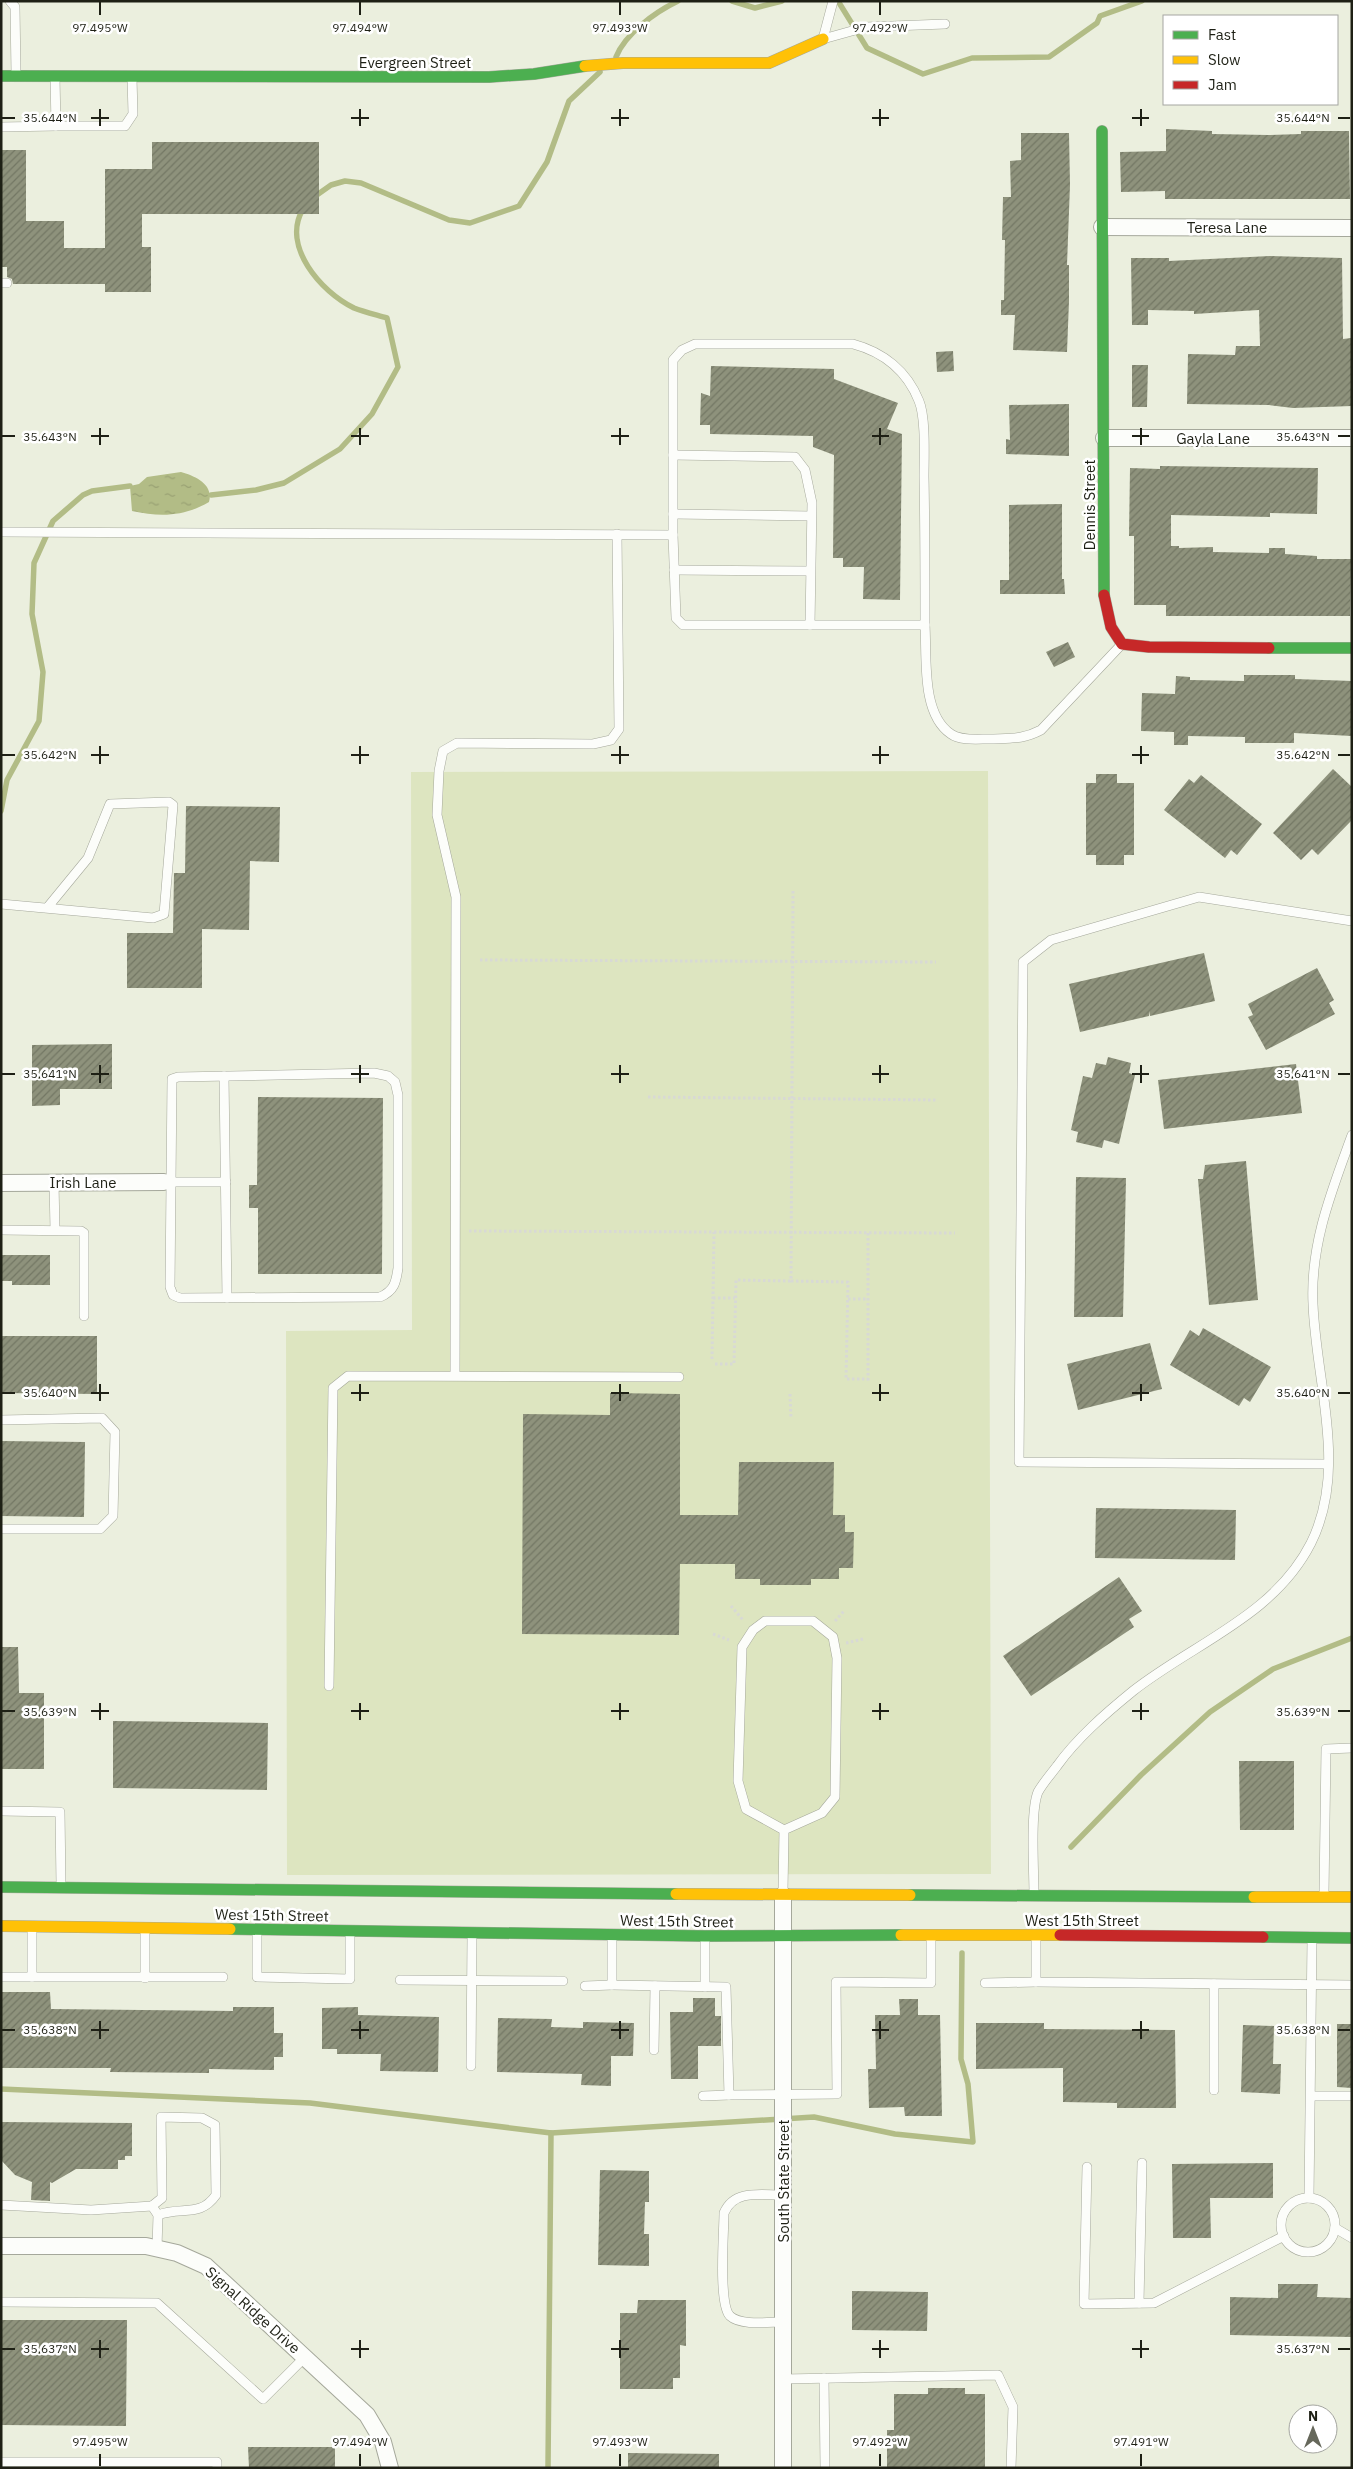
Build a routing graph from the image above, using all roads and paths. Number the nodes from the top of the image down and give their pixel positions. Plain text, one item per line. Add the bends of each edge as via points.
1 (10, 1) edge
2 (833, 1) edge
3 (945, 24) dead end
4 (823, 39) junction
5 (1, 76) edge
6 (16, 77) junction
7 (55, 77) junction
8 (132, 77) junction
9 (56, 126) junction
10 (1, 128) edge
11 (1102, 131) dead end
12 (1102, 227) junction
13 (1352, 228) edge
14 (1104, 438) junction
15 (1352, 438) edge
16 (673, 455) junction
17 (673, 514) junction
18 (812, 516) junction
19 (1, 532) edge
20 (617, 534) junction
21 (673, 535) junction
22 (674, 570) junction
23 (810, 571) junction
24 (810, 625) junction
25 (926, 625) junction
26 (1122, 644) junction
27 (1352, 648) edge
28 (793, 891) dead end
29 (1, 904) edge
30 (47, 908) junction
31 (1352, 921) edge
32 (480, 960) dead end
33 (792, 961) junction
34 (936, 962) dead end
35 (224, 1076) junction
36 (648, 1097) dead end
37 (792, 1099) junction
38 (938, 1100) dead end
39 (1352, 1135) edge
40 (54, 1182) junction
41 (167, 1182) junction
42 (226, 1182) junction
43 (1, 1183) edge
44 (1, 1230) edge
45 (55, 1230) junction
46 (456, 1231) junction
47 (714, 1232) junction
48 (791, 1232) junction
49 (868, 1232) junction
50 (955, 1233) dead end
51 (791, 1281) junction
52 (227, 1298) junction
53 (713, 1298) junction
54 (735, 1298) junction
55 (848, 1299) junction
56 (868, 1300) junction
57 (84, 1316) dead end
58 (712, 1359) dead end
59 (715, 1364) dead end
60 (455, 1375) junction
61 (678, 1377) dead end
62 (790, 1394) dead end
63 (791, 1419) dead end
64 (1, 1420) edge
65 (1328, 1464) junction
66 (1, 1529) edge
67 (731, 1606) dead end
68 (845, 1610) dead end
69 (743, 1620) dead end
70 (835, 1621) dead end
71 (713, 1634) dead end
72 (863, 1639) dead end
73 (729, 1640) dead end
74 (845, 1643) dead end
75 (329, 1686) dead end
76 (1352, 1748) edge
77 (1, 1811) edge
78 (784, 1830) junction
79 (1, 1887) edge
80 (61, 1888) junction
81 (783, 1895) junction
82 (1034, 1895) junction
83 (1324, 1897) junction
84 (1352, 1897) edge
85 (1, 1926) edge
86 (32, 1926) junction
87 (145, 1928) junction
88 (256, 1930) junction
89 (350, 1931) junction
90 (472, 1933) junction
91 (612, 1935) junction
92 (1036, 1935) junction
93 (705, 1936) junction
94 (931, 1936) junction
95 (783, 1937) junction
96 (1312, 1938) junction
97 (1352, 1938) edge
98 (32, 1976) junction
99 (1, 1977) edge
100 (257, 1977) junction
101 (145, 1978) junction
102 (223, 1978) dead end
103 (246, 1978) dead end
104 (400, 1980) dead end
105 (472, 1980) junction
106 (563, 1981) dead end
107 (1036, 1982) junction
108 (985, 1983) dead end
109 (1214, 1984) junction
110 (1312, 1984) junction
111 (1352, 1985) edge
112 (585, 1986) dead end
113 (612, 1986) junction
114 (655, 1986) junction
115 (705, 1987) junction
116 (654, 2050) dead end
117 (471, 2066) dead end
118 (1214, 2090) dead end
119 (729, 2095) junction
120 (703, 2096) dead end
121 (783, 2096) junction
122 (1311, 2096) junction
123 (1352, 2096) edge
124 (1142, 2163) dead end
125 (1087, 2167) dead end
126 (783, 2195) junction
127 (1309, 2198) junction
128 (1, 2205) edge
129 (152, 2206) junction
130 (158, 2215) junction
131 (1335, 2228) junction
132 (1284, 2236) junction
133 (1352, 2238) edge
134 (1, 2246) edge
135 (157, 2248) junction
136 (1, 2302) edge
137 (1139, 2303) junction
138 (783, 2322) junction
139 (305, 2357) junction
140 (824, 2378) junction
141 (783, 2379) junction
142 (1, 2462) edge
143 (217, 2468) edge
144 (390, 2468) edge
145 (783, 2468) edge
146 (825, 2468) edge
147 (1011, 2468) edge

1 - 6 lane via 15,7
2 - 4 lane
3 - 4 lane via 866,27
4 - 8 main road, Evergreen Street via 768,63 623,63 489,77
5 - 6 main road, Evergreen Street
6 - 7 main road, Evergreen Street
7 - 8 main road, Evergreen Street
7 - 9 lane
8 - 9 lane via 133,114 125,126
9 - 10 lane
11 - 12 main road, Dennis Street
12 - 13 street, Teresa Lane
12 - 14 main road, Dennis Street
14 - 15 street, Gayla Lane
14 - 26 main road, Dennis Street via 1104,600 1111,627
16 - 17 lane
16 - 18 lane via 795,457 809,482
16 - 25 lane via 673,360 682,350 695,344 853,344 871,349 892,363 910,382 920,403 924,446
17 - 18 lane
17 - 21 lane
18 - 23 lane
19 - 20 lane
20 - 21 lane
20 - 46 lane via 619,729 611,740 593,744 457,743 443,751 437,815 456,897
21 - 22 lane
22 - 23 lane
22 - 24 lane via 676,618 684,625
23 - 24 lane
24 - 25 lane
25 - 26 lane via 930,705 939,723 952,736 972,739 1026,738 1041,730
26 - 27 main road
28 - 33 path
29 - 30 lane
30 - 30 lane via 88,858 110,804 168,802 174,805 164,914 153,918
31 - 65 lane via 1199,897 1051,940 1023,962 1019,1462
32 - 33 path
33 - 34 path
33 - 37 path
35 - 41 lane via 172,1079
35 - 42 lane
35 - 52 lane via 374,1073 388,1076 395,1082 398,1095 398,1268 396,1283 390,1293 380,1297
36 - 37 path
37 - 38 path
37 - 48 path
39 - 65 lane via 1324,1212 1315,1254 1313,1304
40 - 41 street, Irish Lane
40 - 43 street, Irish Lane
40 - 45 lane
41 - 42 lane
41 - 52 lane via 170,1287 174,1295 180,1298
42 - 52 lane
44 - 45 lane
45 - 57 lane via 84,1233
46 - 47 path
46 - 60 lane
47 - 48 path
47 - 53 path
48 - 49 path
48 - 51 path
49 - 50 path
49 - 56 path
51 - 54 path via 736,1280
51 - 55 path via 848,1282
53 - 54 path
53 - 58 path
54 - 59 path via 734,1364
55 - 56 path
55 - 56 path via 846,1379 868,1381
60 - 61 lane
60 - 75 lane via 348,1376 333,1388
62 - 63 path
64 - 66 lane via 102,1418 115,1432 113,1516 100,1529
65 - 82 lane via 1326,1504 1310,1544 1284,1584 1237,1624 1134,1690 1071,1746 1038,1793 1033,1828
67 - 69 path
68 - 70 path
71 - 73 path
72 - 74 path
76 - 83 lane via 1326,1749
77 - 80 lane via 60,1812
78 - 78 lane via 746,1808 738,1781 742,1647 753,1630 765,1621 813,1621 833,1637 837,1658 835,1797 822,1813
78 - 81 lane
79 - 80 main road, West 15th Street
80 - 81 main road, West 15th Street
81 - 82 main road, West 15th Street
81 - 95 street, South State Street
82 - 83 main road, West 15th Street
83 - 84 main road, West 15th Street
85 - 86 main road, West 15th Street
86 - 87 main road, West 15th Street
86 - 98 lane
87 - 88 main road, West 15th Street
87 - 101 lane
88 - 89 main road, West 15th Street
88 - 100 lane
89 - 90 main road, West 15th Street
89 - 100 lane via 350,1979
90 - 91 main road, West 15th Street
90 - 105 lane
91 - 93 main road, West 15th Street
91 - 113 lane
92 - 94 main road, West 15th Street
92 - 96 main road, West 15th Street
92 - 107 lane
93 - 95 main road, West 15th Street
93 - 115 lane
94 - 95 main road, West 15th Street
94 - 121 lane via 931,1983 836,1982 837,2094
95 - 121 street, South State Street
96 - 97 main road, West 15th Street
96 - 110 lane
98 - 99 lane
98 - 101 lane
100 - 103 lane
101 - 102 lane
104 - 105 lane
105 - 106 lane
105 - 117 lane
107 - 108 lane
107 - 109 lane
109 - 110 lane
109 - 118 lane
110 - 111 lane
110 - 122 lane
112 - 113 lane
113 - 114 lane
114 - 115 lane
114 - 116 lane
115 - 119 lane via 726,1987
119 - 120 lane
119 - 121 lane
121 - 126 street, South State Street
122 - 123 lane
122 - 127 lane
124 - 137 lane
125 - 137 lane via 1084,2304
126 - 138 street, South State Street
126 - 138 lane via 740,2196 727,2207 724,2213 723,2286 730,2317 742,2321
127 - 131 lane via 1329,2208
127 - 132 lane via 1294,2203 1283,2215 1281,2226
128 - 129 lane via 91,2210
129 - 130 lane
129 - 130 lane via 162,2198 161,2117 202,2118 215,2125 216,2194 210,2204 198,2210 170,2210
130 - 135 lane
131 - 132 lane via 1330,2241 1319,2250 1306,2252 1293,2247
131 - 133 lane
132 - 137 lane via 1154,2303
134 - 135 street, Signal Ridge Drive
135 - 139 street, Signal Ridge Drive via 206,2266
136 - 139 lane via 157,2303 263,2400
138 - 141 street, South State Street
139 - 144 street, Signal Ridge Drive via 367,2415 384,2442
140 - 141 lane
140 - 146 lane
140 - 147 lane via 998,2375 1013,2407
141 - 145 street, South State Street
142 - 143 lane via 217,2462

